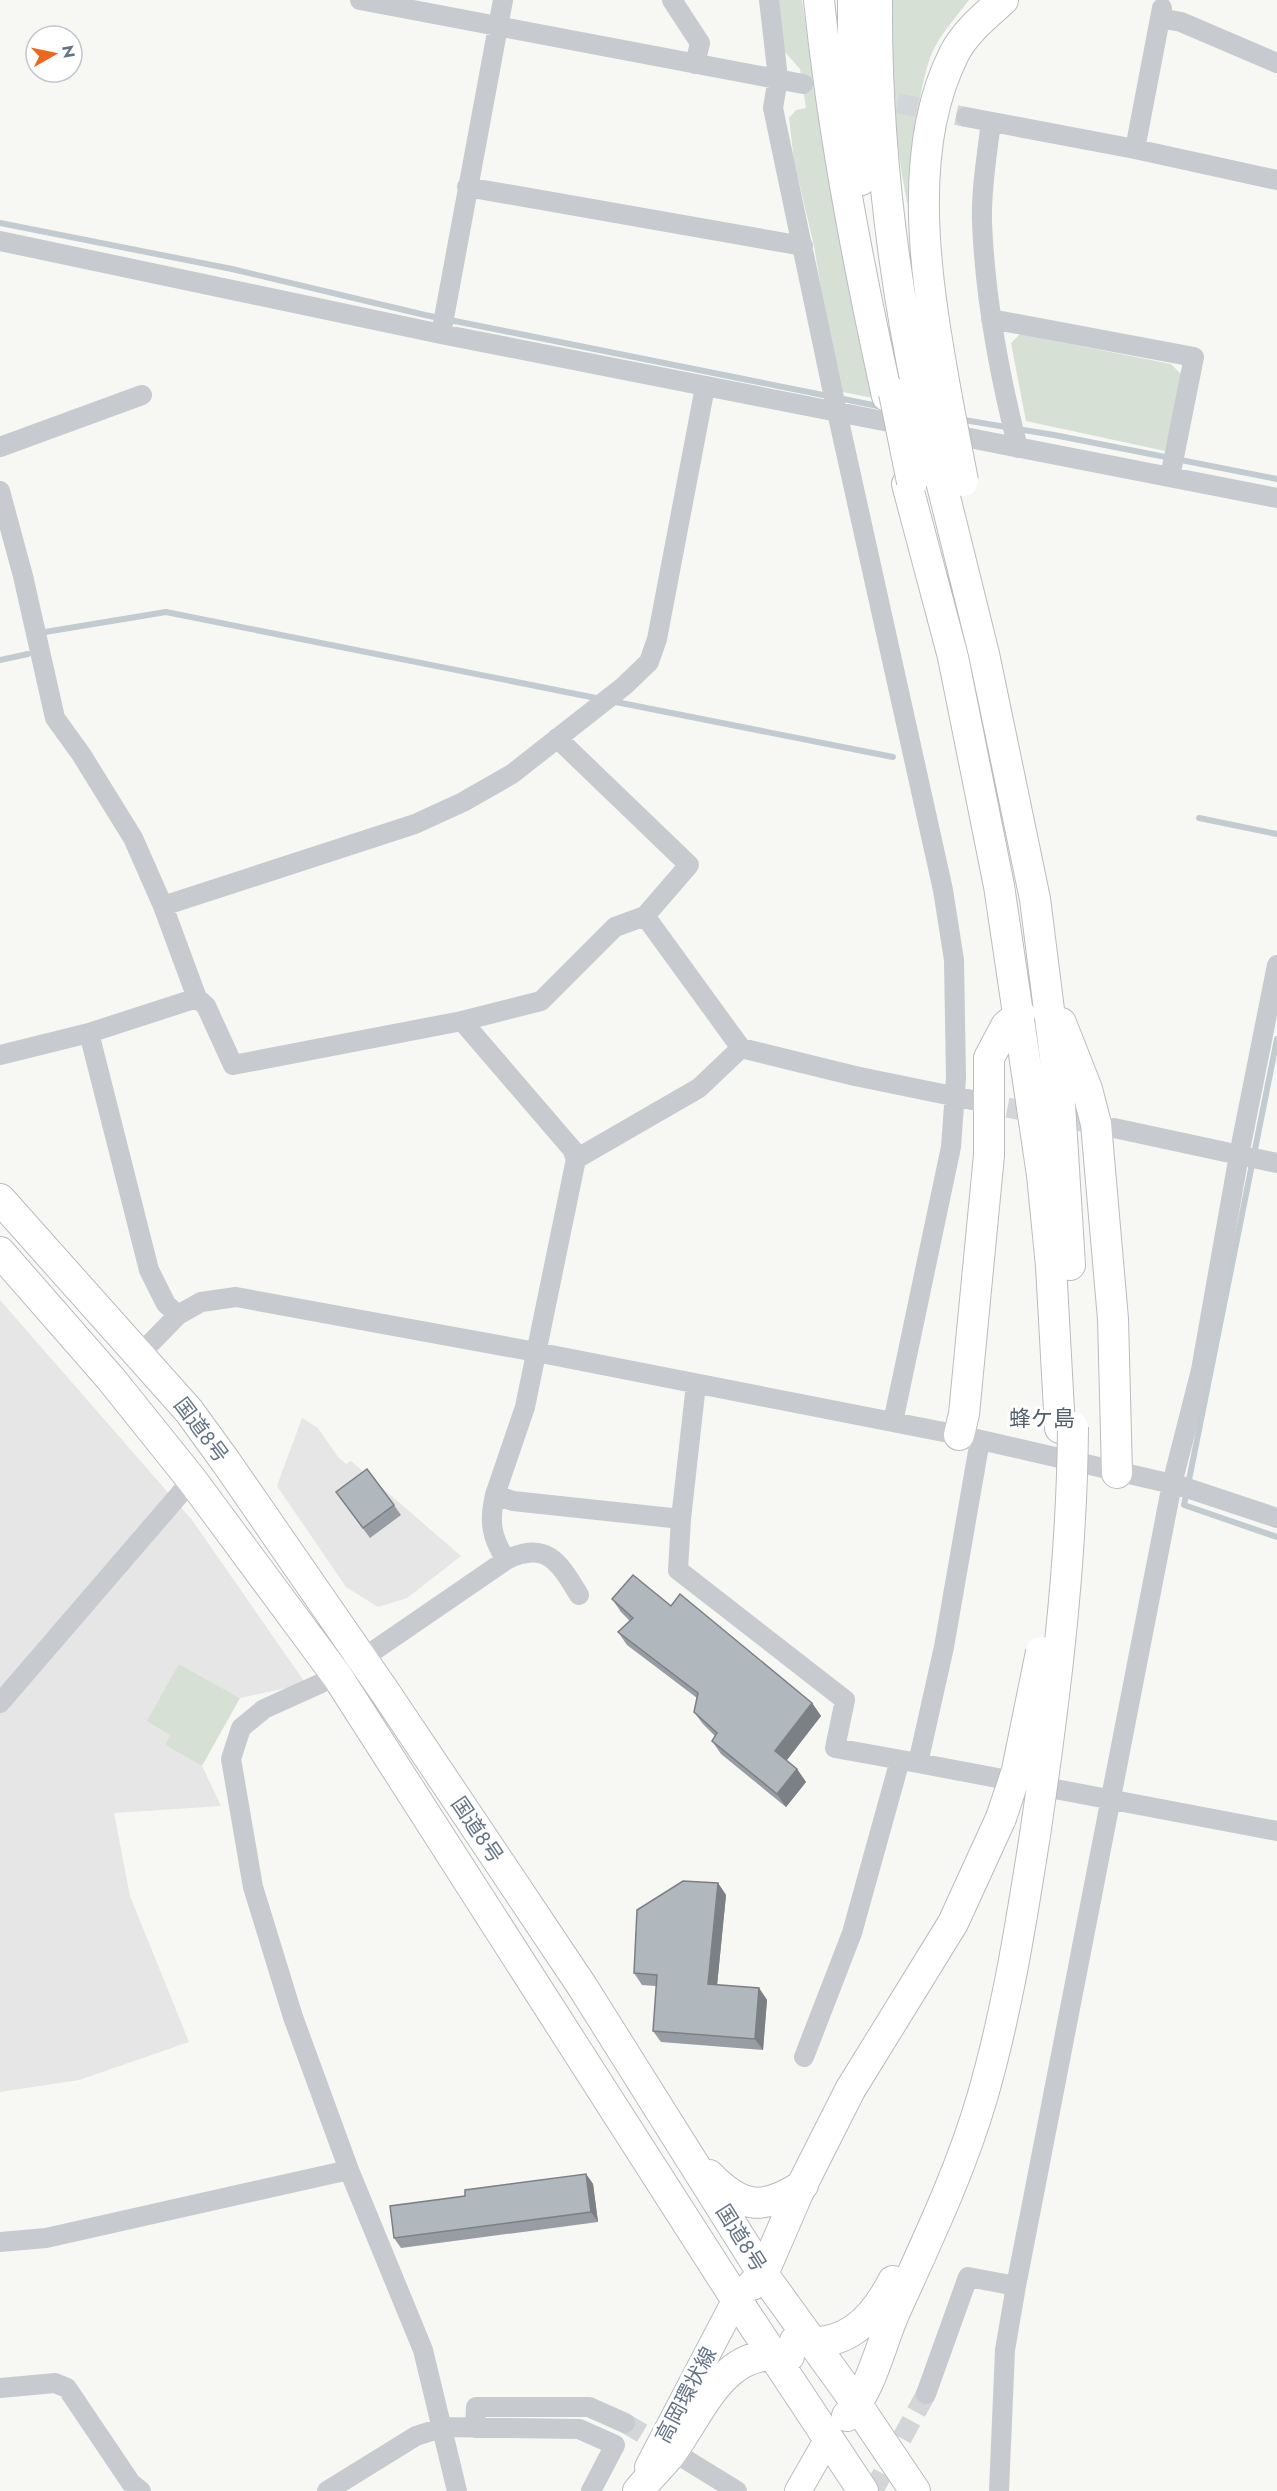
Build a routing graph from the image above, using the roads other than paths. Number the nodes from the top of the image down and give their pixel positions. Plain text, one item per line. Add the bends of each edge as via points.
1 (360, 0) edge
2 (503, 0) edge
3 (672, 0) edge
4 (769, 0) edge
5 (819, 0) edge
6 (853, 0) edge
7 (877, 0) edge
8 (1003, 0) edge
9 (499, 28) junction
10 (1277, 63) edge
11 (695, 64) junction
12 (778, 78) junction
13 (803, 84) dead end
14 (966, 117) tunnel mouth
15 (991, 122) junction
16 (1135, 148) junction
17 (1277, 180) edge
18 (467, 187) junction
19 (0, 241) edge
20 (803, 246) junction
21 (991, 319) junction
22 (441, 334) junction
23 (705, 387) junction
24 (142, 395) dead end
25 (912, 396) junction
26 (837, 412) junction
27 (0, 447) edge
28 (1018, 448) junction
29 (1170, 477) junction
30 (0, 491) edge
31 (1277, 498) edge
32 (4, 523) edge
33 (557, 738) junction
34 (163, 906) junction
35 (645, 916) junction
36 (1042, 957) junction
37 (1277, 965) edge
38 (197, 998) junction
39 (1020, 1014) junction
40 (462, 1021) junction
41 (89, 1034) junction
42 (741, 1048) junction
43 (0, 1054) edge
44 (954, 1097) junction
45 (977, 1101) tunnel mouth
46 (1114, 1128) tunnel mouth
47 (576, 1159) junction
48 (1257, 1159) edge
49 (0, 1199) edge
50 (0, 1252) edge
51 (178, 1315) junction
52 (536, 1352) junction
53 (140, 1354) junction
54 (696, 1384) junction
55 (893, 1422) junction
56 (1066, 1427) junction
57 (970, 1437) junction
58 (1117, 1473) junction
59 (192, 1480) junction
60 (1183, 1487) junction
61 (495, 1495) junction
62 (1277, 1518) edge
63 (681, 1519) junction
64 (506, 1560) junction
65 (579, 1595) dead end
66 (362, 1660) junction
67 (337, 1676) junction
68 (0, 1703) edge
69 (909, 1762) junction
70 (1110, 1798) junction
71 (1277, 1831) edge
72 (804, 2057) dead end
73 (686, 2151) junction
74 (350, 2170) junction
75 (953, 2181) junction
76 (803, 2185) junction
77 (0, 2242) edge
78 (763, 2274) junction
79 (1016, 2286) junction
80 (741, 2306) junction
81 (814, 2344) junction
82 (772, 2354) junction
83 (0, 2388) edge
84 (926, 2394) tunnel mouth
85 (853, 2399) junction
86 (625, 2423) tunnel mouth
87 (444, 2427) junction
88 (475, 2428) junction
89 (829, 2436) junction
90 (685, 2459) tunnel mouth
91 (141, 2491) edge
92 (327, 2491) edge
93 (457, 2491) edge
94 (591, 2491) edge
95 (637, 2491) edge
96 (737, 2491) edge
97 (798, 2491) edge
98 (863, 2491) edge
99 (915, 2491) edge
100 (999, 2491) edge

1 - 9 street
2 - 9 street
3 - 11 street via 700,43
4 - 12 street
5 - 25 highway via 847,206
6 - 25 highway via 856,131 881,330
7 - 25 highway via 877,72 887,205
8 - 25 highway via 977,22 955,52 932,120 926,164 926,266
9 - 11 street
9 - 18 street
10 - 16 street via 1161,13
11 - 12 street
12 - 13 street
12 - 20 street via 773,108
14 - 15 street
15 - 16 street
15 - 21 street via 982,221
16 - 17 street
18 - 20 street
18 - 22 street
19 - 22 street
20 - 26 street
21 - 28 street
21 - 29 street via 1194,357
22 - 23 street
23 - 26 street
23 - 33 street via 657,639 648,662 624,686
24 - 27 street
25 - 36 highway, bridge via 952,483 1035,899
25 - 39 highway via 910,483 983,796
26 - 28 street
26 - 44 street via 945,902 954,960
28 - 29 street
29 - 31 street
30 - 32 street
32 - 34 street via 55,718 133,838
33 - 34 street via 512,774 415,824
33 - 35 street via 689,866
34 - 38 street
35 - 40 street via 615,927 541,1002
35 - 42 street
36 - 56 highway via 1059,1089 1067,1207
36 - 58 highway via 1053,1002 1087,1089 1096,1124 1113,1319
37 - 48 street
38 - 40 street via 206,1006 233,1065
38 - 41 street
39 - 56 highway
39 - 57 highway via 1006,1026 989,1058 989,1155 964,1414
40 - 47 street via 572,1149
41 - 43 street
41 - 51 street via 149,1270 166,1304
42 - 44 street
42 - 47 street via 699,1088
44 - 45 street
44 - 55 street via 951,1147
46 - 48 street
47 - 52 street
48 - 60 street via 1201,1370
49 - 53 highway, 国道8号
50 - 59 highway, 国道8号 via 111,1379
51 - 52 street via 201,1302 236,1297
51 - 53 street
52 - 54 street
52 - 61 street via 525,1407
53 - 66 highway, 国道8号 via 189,1411
54 - 55 street
54 - 63 street
55 - 57 street
56 - 75 highway, bridge via 1071,1521 1064,1616 1035,1835 1003,2018 981,2100
56 - 76 highway, bridge via 1039,1669 1017,1770 1001,1818 953,1923 850,2090
57 - 58 street
57 - 69 street via 944,1647
58 - 60 street
59 - 67 highway, 国道8号
59 - 68 street
60 - 62 street
60 - 70 street
61 - 63 street via 513,1501
61 - 64 street via 490,1516 494,1540
63 - 69 street via 678,1570 845,1700 835,1748
64 - 65 street via 523,1551 543,1553 564,1571
64 - 66 street
66 - 67 street
66 - 73 highway, 国道8号 via 582,1986
67 - 74 street via 264,1709 241,1728 231,1759 253,1887 293,2017
67 - 80 highway, 国道8号
69 - 70 street
69 - 72 street via 852,1933
70 - 71 street
70 - 79 street
73 - 76 highway via 728,2195 754,2203 779,2200
73 - 78 highway, 国道8号
74 - 77 street via 46,2238
74 - 87 street via 423,2350
75 - 81 highway via 904,2258 880,2306 839,2338
75 - 85 highway
76 - 78 highway
78 - 80 highway
78 - 81 highway, 国道8号
79 - 84 street via 968,2277
79 - 100 street via 1005,2350
80 - 81 highway via 786,2340
80 - 82 highway, 国道8号
80 - 95 main road, 高岡環状線
81 - 85 highway, 国道8号
82 - 85 highway via 806,2359
82 - 89 highway, 国道8号
82 - 95 highway via 753,2357 724,2375 669,2456
83 - 91 street via 55,2383 67,2388 131,2483
85 - 89 highway
85 - 99 highway, 国道8号
86 - 88 street via 589,2407 476,2407
87 - 88 street
87 - 92 street via 416,2436
87 - 93 street
88 - 94 street via 579,2429 615,2445
89 - 97 main road
89 - 98 highway, 国道8号
90 - 96 street

